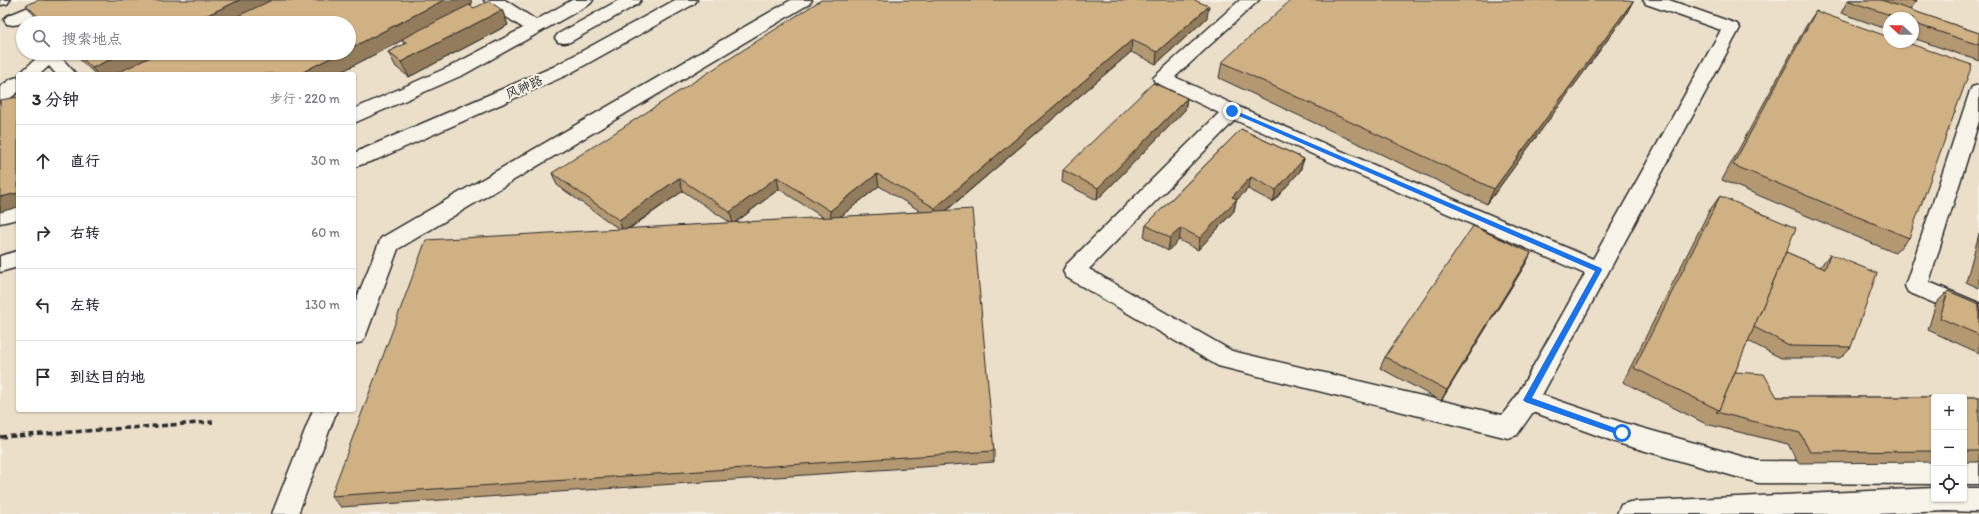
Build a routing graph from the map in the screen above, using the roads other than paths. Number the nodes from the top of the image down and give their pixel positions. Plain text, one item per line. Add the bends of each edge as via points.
1 (61, 0) edge
2 (493, 0) edge
3 (584, 0) edge
4 (632, 0) edge
5 (688, 0) edge
6 (803, 0) edge
7 (1250, 0) edge
8 (1652, 0) edge
9 (0, 9) edge
10 (33, 16) edge
11 (16, 23) edge
12 (536, 28) junction
13 (564, 38) dead end
14 (43, 60) edge
15 (53, 60) edge
16 (30, 72) edge
17 (65, 72) edge
18 (16, 85) edge
19 (1979, 91) edge
20 (0, 98) edge
21 (1232, 111) junction
22 (356, 116) edge
23 (356, 159) edge
24 (16, 211) edge
25 (0, 215) edge
26 (16, 260) edge
27 (0, 264) edge
28 (1598, 270) junction
29 (1979, 313) edge
30 (356, 330) edge
31 (1528, 400) junction
32 (324, 412) edge
33 (1931, 473) edge
34 (1967, 473) edge
35 (1979, 473) edge
36 (1931, 500) edge
37 (1967, 500) edge
38 (1979, 500) edge
39 (1948, 502) edge
40 (285, 514) edge
41 (1630, 514) edge
42 (1955, 514) edge

1 - 10 street
2 - 12 street
3 - 12 street
4 - 13 street
5 - 23 street, 风神路 via 560,71
6 - 30 street via 389,244
7 - 21 street via 1162,78
8 - 28 street via 1731,28
9 - 11 street
12 - 22 street via 458,70
14 - 16 street
15 - 17 street
18 - 20 street
19 - 29 street via 1916,286
21 - 28 street
21 - 31 street via 1074,270 1226,359 1508,427
24 - 25 street
26 - 27 street
28 - 31 street
31 - 33 street via 1622,433 1758,472
32 - 40 street
34 - 35 street
36 - 41 street
37 - 38 street
39 - 42 street

